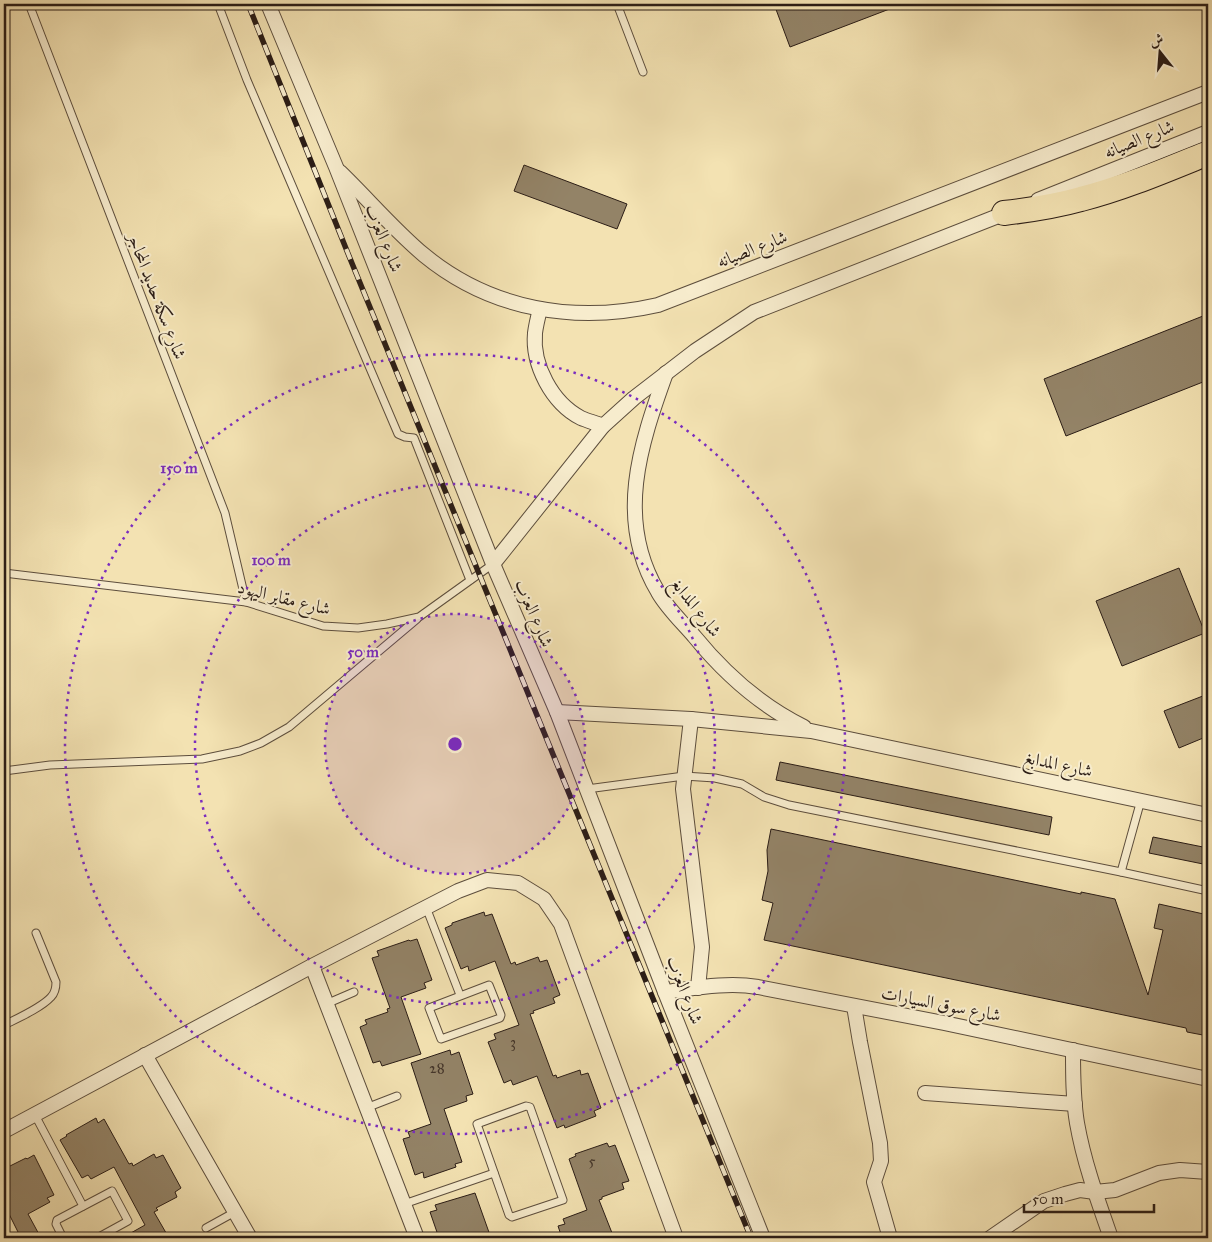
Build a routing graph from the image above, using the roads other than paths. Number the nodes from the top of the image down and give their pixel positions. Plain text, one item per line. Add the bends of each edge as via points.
1 (29, 4) edge
2 (218, 4) edge
3 (268, 4) edge
4 (617, 4) edge
5 (644, 72) dead end
6 (1208, 92) edge
7 (1208, 132) edge
8 (1208, 153) edge
9 (336, 167) junction
10 (1004, 213) junction
11 (540, 310) junction
12 (667, 372) junction
13 (603, 426) junction
14 (493, 564) junction
15 (4, 573) edge
16 (470, 580) junction
17 (246, 602) junction
18 (419, 617) junction
19 (557, 712) junction
20 (691, 719) junction
21 (811, 731) junction
22 (4, 771) edge
23 (684, 776) junction
24 (587, 789) junction
25 (1141, 800) junction
26 (1208, 815) edge
27 (1121, 872) junction
28 (1208, 891) edge
29 (426, 907) junction
30 (36, 933) dead end
31 (312, 966) junction
32 (698, 988) junction
33 (354, 992) dead end
34 (665, 992) junction
35 (460, 995) junction
36 (326, 1004) junction
37 (854, 1006) junction
38 (4, 1025) edge
39 (1073, 1050) junction
40 (145, 1055) junction
41 (1208, 1079) edge
42 (925, 1093) dead end
43 (397, 1096) dead end
44 (1075, 1104) junction
45 (366, 1108) junction
46 (34, 1114) junction
47 (4, 1131) edge
48 (1208, 1172) edge
49 (494, 1173) junction
50 (1095, 1192) junction
51 (404, 1204) junction
52 (83, 1206) junction
53 (235, 1212) junction
54 (206, 1228) dead end
55 (64, 1238) edge
56 (97, 1238) edge
57 (250, 1238) edge
58 (417, 1238) edge
59 (676, 1238) edge
60 (763, 1238) edge
61 (890, 1238) edge
62 (990, 1238) edge
63 (1111, 1238) edge

1 - 17 lane, شارع سكة حديد المحاجر via 225,513
2 - 16 lane via 247,80 398,434 414,438
3 - 9 street, شارع العزب
4 - 5 lane
6 - 11 street, شارع الصيانه via 658,305 603,314
7 - 10 street, شارع الصيانه
8 - 10 highway via 1091,196
9 - 11 street, شارع الصيانه via 406,238 446,271 492,295
9 - 14 street, شارع العزب
10 - 12 street, شارع الصيانه via 754,312
11 - 13 street via 535,334 536,350 546,382 560,402 580,417
12 - 13 street, شارع الصيانه
12 - 21 street, شارع المدابغ via 644,441 636,480 636,520 650,576 658,593 726,673 768,707
13 - 14 street, شارع الصيانه
14 - 16 lane, شارع مقابر اليهود
14 - 19 street, شارع العزب
15 - 17 lane, شارع مقابر اليهود
16 - 18 lane, شارع مقابر اليهود
17 - 18 lane, شارع مقابر اليهود via 323,626 358,628
18 - 22 lane via 289,727 240,751 202,759 50,765
19 - 20 street, شارع المدابغ
19 - 24 street, شارع العزب
20 - 21 street, شارع المدابغ
20 - 23 street
21 - 25 street, شارع المدابغ
23 - 24 lane
23 - 27 lane via 742,784 789,806
23 - 32 street via 702,947
24 - 34 street, شارع العزب
25 - 26 street, شارع المدابغ
25 - 27 lane
27 - 28 lane
29 - 31 street
29 - 35 lane
29 - 59 street via 458,890 487,880 518,883 544,899 561,924
30 - 38 lane via 56,982 56,990 43,1003
31 - 36 street
31 - 40 street
32 - 34 street, شارع سوق السيارات
32 - 37 street, شارع سوق السيارات via 746,985
33 - 36 lane
34 - 60 street, شارع العزب
35 - 35 lane via 489,985 501,1016 441,1039 429,1008
36 - 45 street
37 - 39 street, شارع سوق السيارات
37 - 61 street via 880,1143 881,1161 874,1182
39 - 41 street, شارع سوق السيارات
39 - 44 street
40 - 46 street
40 - 53 street
42 - 44 street
43 - 45 lane
44 - 50 street via 1077,1125
45 - 51 street
46 - 47 street
46 - 52 lane
48 - 50 street via 1180,1170 1159,1173 1115,1190
49 - 49 lane via 477,1124 528,1106 563,1200 512,1217
49 - 51 lane
50 - 62 street via 1080,1190 1044,1202
50 - 63 street
51 - 58 street
52 - 55 lane via 57,1220
52 - 56 lane via 112,1191 128,1220
53 - 54 lane
53 - 57 street

